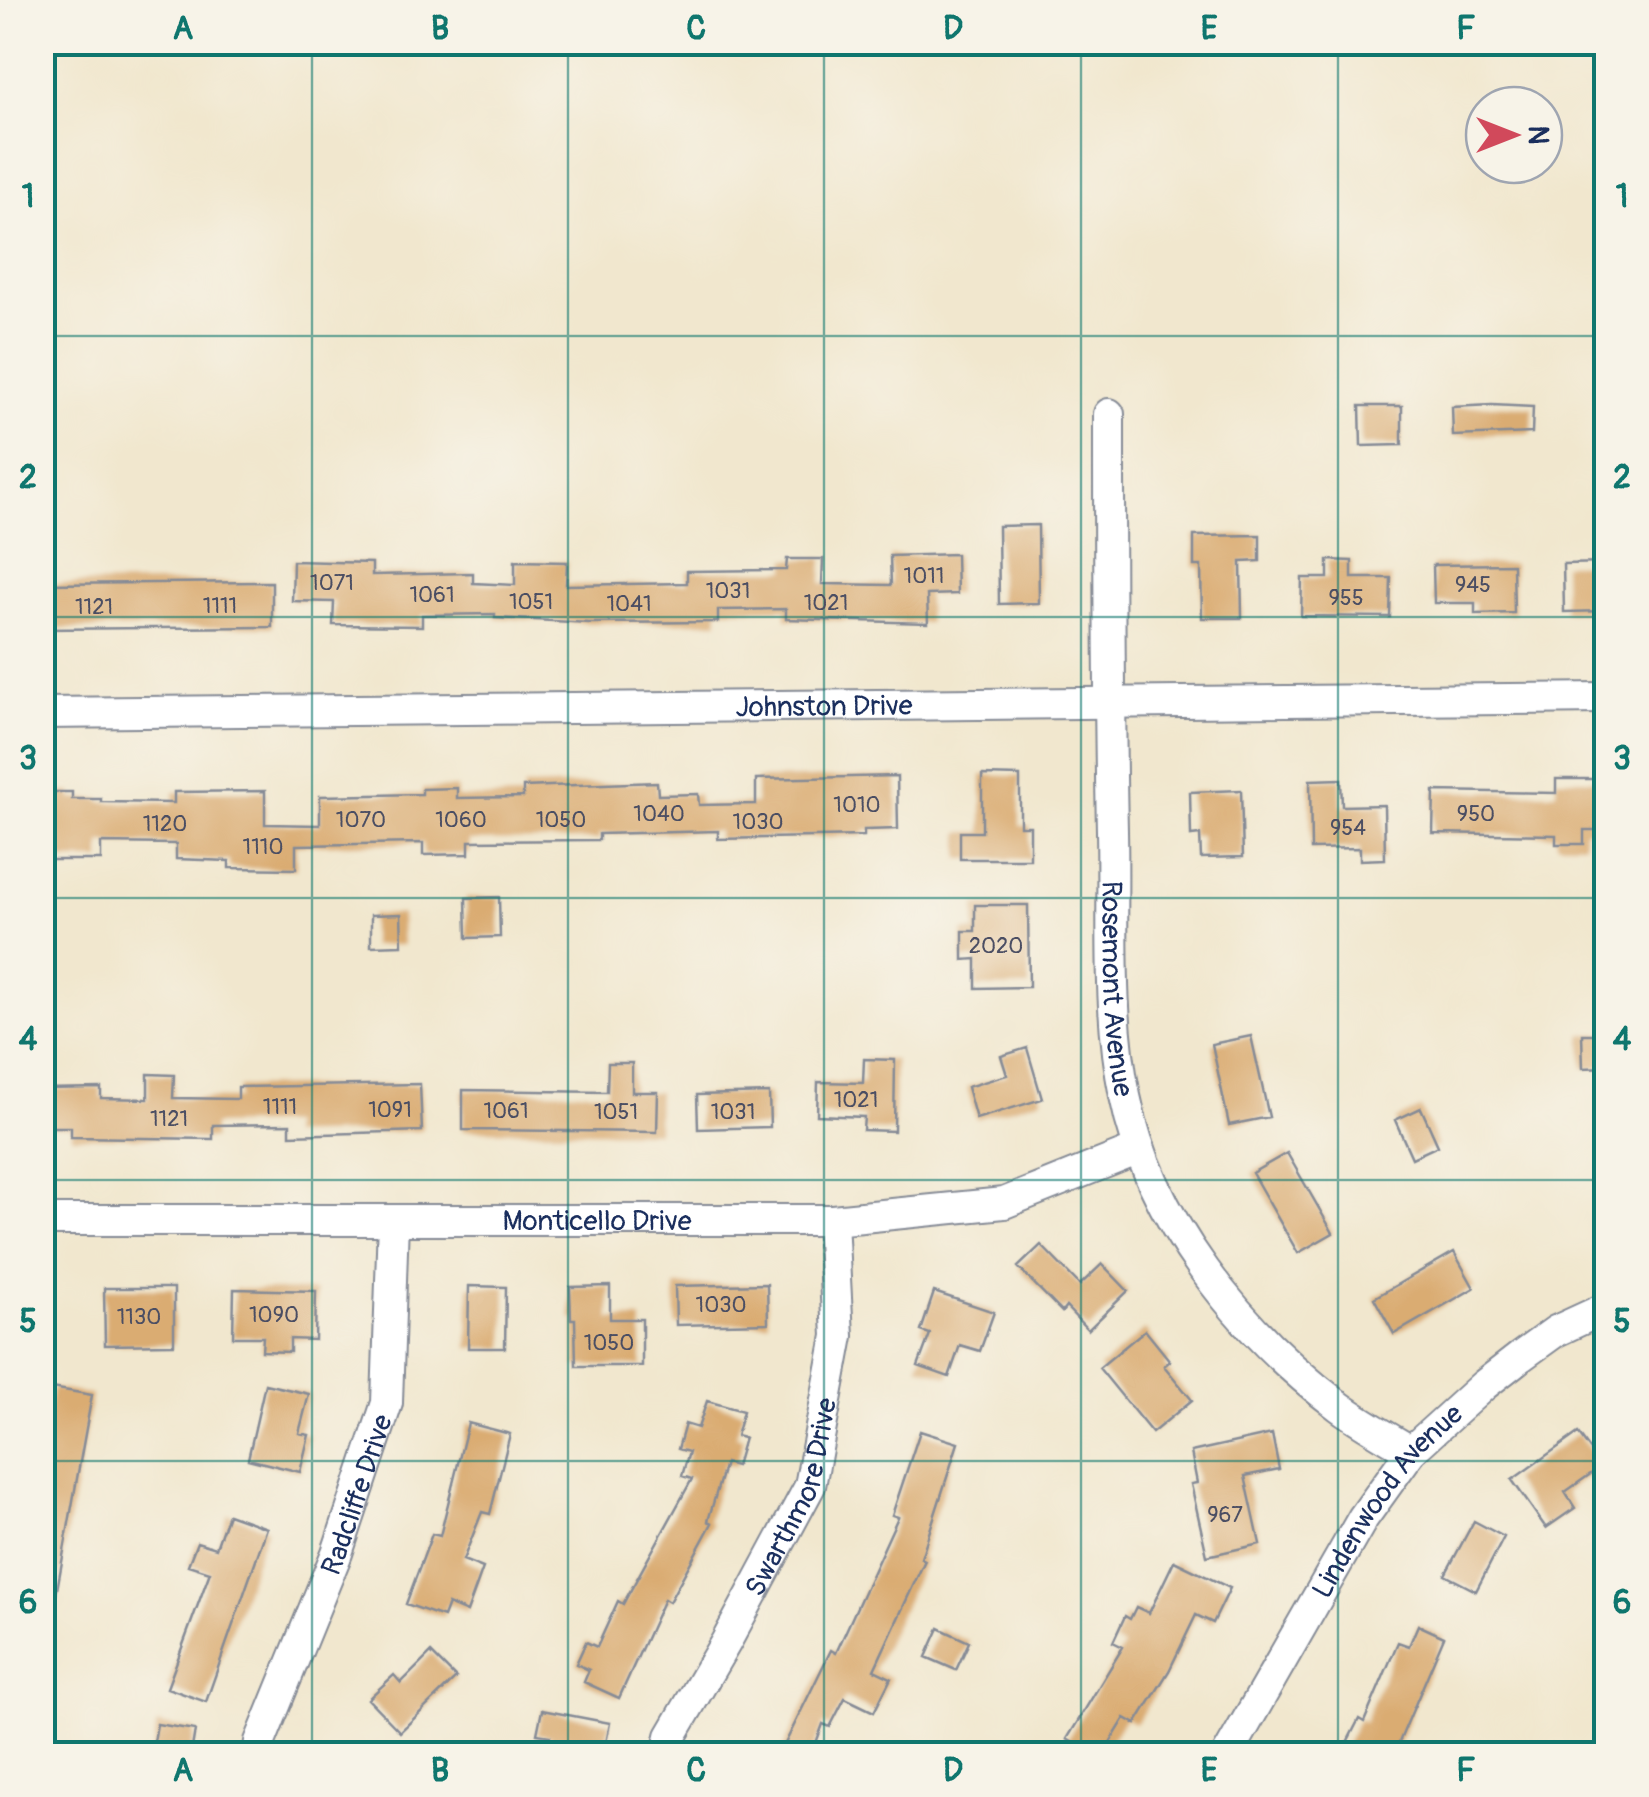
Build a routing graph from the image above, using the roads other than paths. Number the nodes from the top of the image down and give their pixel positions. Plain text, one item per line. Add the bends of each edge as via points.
1 (1110, 414) dead end
2 (1606, 698) edge
3 (1110, 703) junction
4 (42, 712) edge
5 (1139, 1149) junction
6 (42, 1220) edge
7 (393, 1220) junction
8 (832, 1220) junction
9 (1606, 1308) edge
10 (1410, 1451) junction
11 (258, 1754) edge
12 (667, 1754) edge
13 (1228, 1754) edge

1 - 3 street, Rosemont Avenue
2 - 3 street, Johnston Drive
3 - 4 street, Johnston Drive
3 - 5 street, Rosemont Avenue via 1116,1032
5 - 8 street, Monticello Drive via 1004,1203
5 - 10 street, Rosemont Avenue via 1162,1204 1243,1318 1342,1409
6 - 7 street, Monticello Drive
7 - 8 street, Monticello Drive
7 - 11 street, Radcliffe Drive via 387,1403
8 - 12 street, Swarthmore Drive via 838,1336 810,1486
9 - 10 street, Lindenwood Avenue via 1520,1357
10 - 13 street, Lindenwood Avenue via 1363,1518

